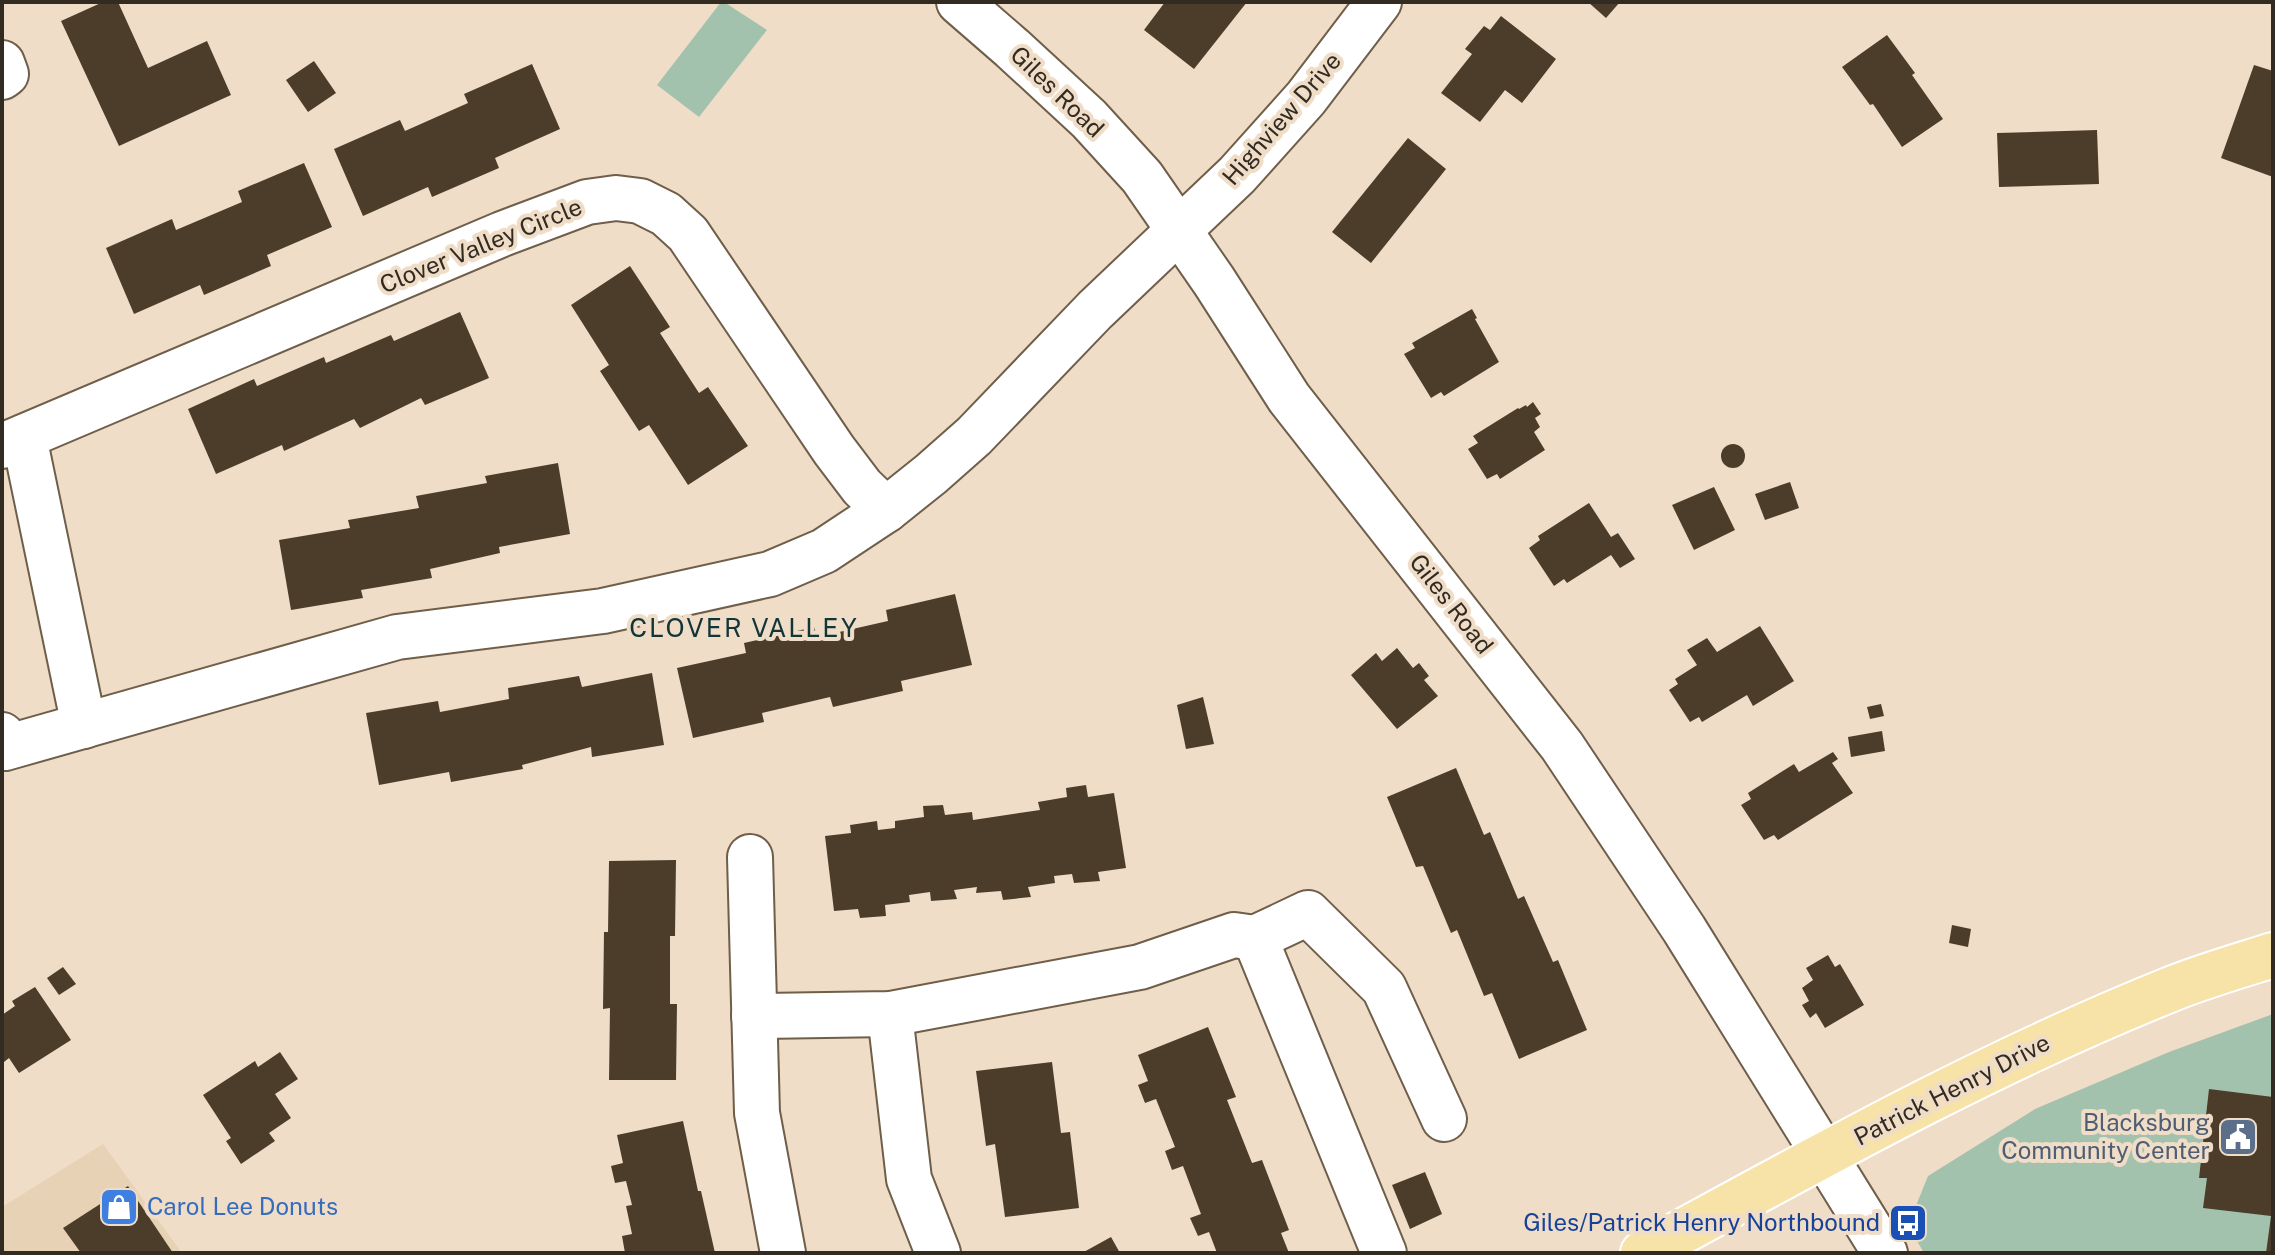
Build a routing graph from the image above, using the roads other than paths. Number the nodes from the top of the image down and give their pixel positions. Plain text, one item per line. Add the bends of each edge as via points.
1 (959, 2) edge
2 (1379, 2) edge
3 (2, 63) edge
4 (2, 77) edge
5 (1178, 230) junction
6 (13, 442) edge
7 (886, 510) junction
8 (84, 726) junction
9 (2, 735) edge
10 (750, 857) dead end
11 (1255, 938) junction
12 (2273, 955) edge
13 (890, 1014) junction
14 (754, 1016) junction
15 (1444, 1119) dead end
16 (1824, 1155) junction
17 (783, 1253) edge
18 (938, 1253) edge
19 (1384, 1253) edge
20 (1643, 1253) edge
21 (1885, 1253) edge

1 - 5 street, Giles Road via 1089,119 1142,177
2 - 5 street, Highview Drive via 1306,98 1237,175
3 - 4 street
5 - 7 street via 974,436
5 - 16 street, Giles Road via 1289,398 1562,746 1684,929
6 - 7 street, Clover Valley Circle via 502,234 587,202 616,198 640,201 666,214 688,234 834,450
6 - 8 street
7 - 8 street via 824,551 770,574 603,611 397,637
8 - 9 street via 5,748
10 - 14 street
11 - 13 street via 1234,935 1140,967
11 - 15 street via 1308,913 1384,988
11 - 19 street
12 - 16 main road, Patrick Henry Drive via 2172,988 2042,1044
13 - 14 street
13 - 18 street via 909,1179
14 - 17 street via 757,1113
16 - 20 main road, Patrick Henry Drive
16 - 21 street, Giles Road

